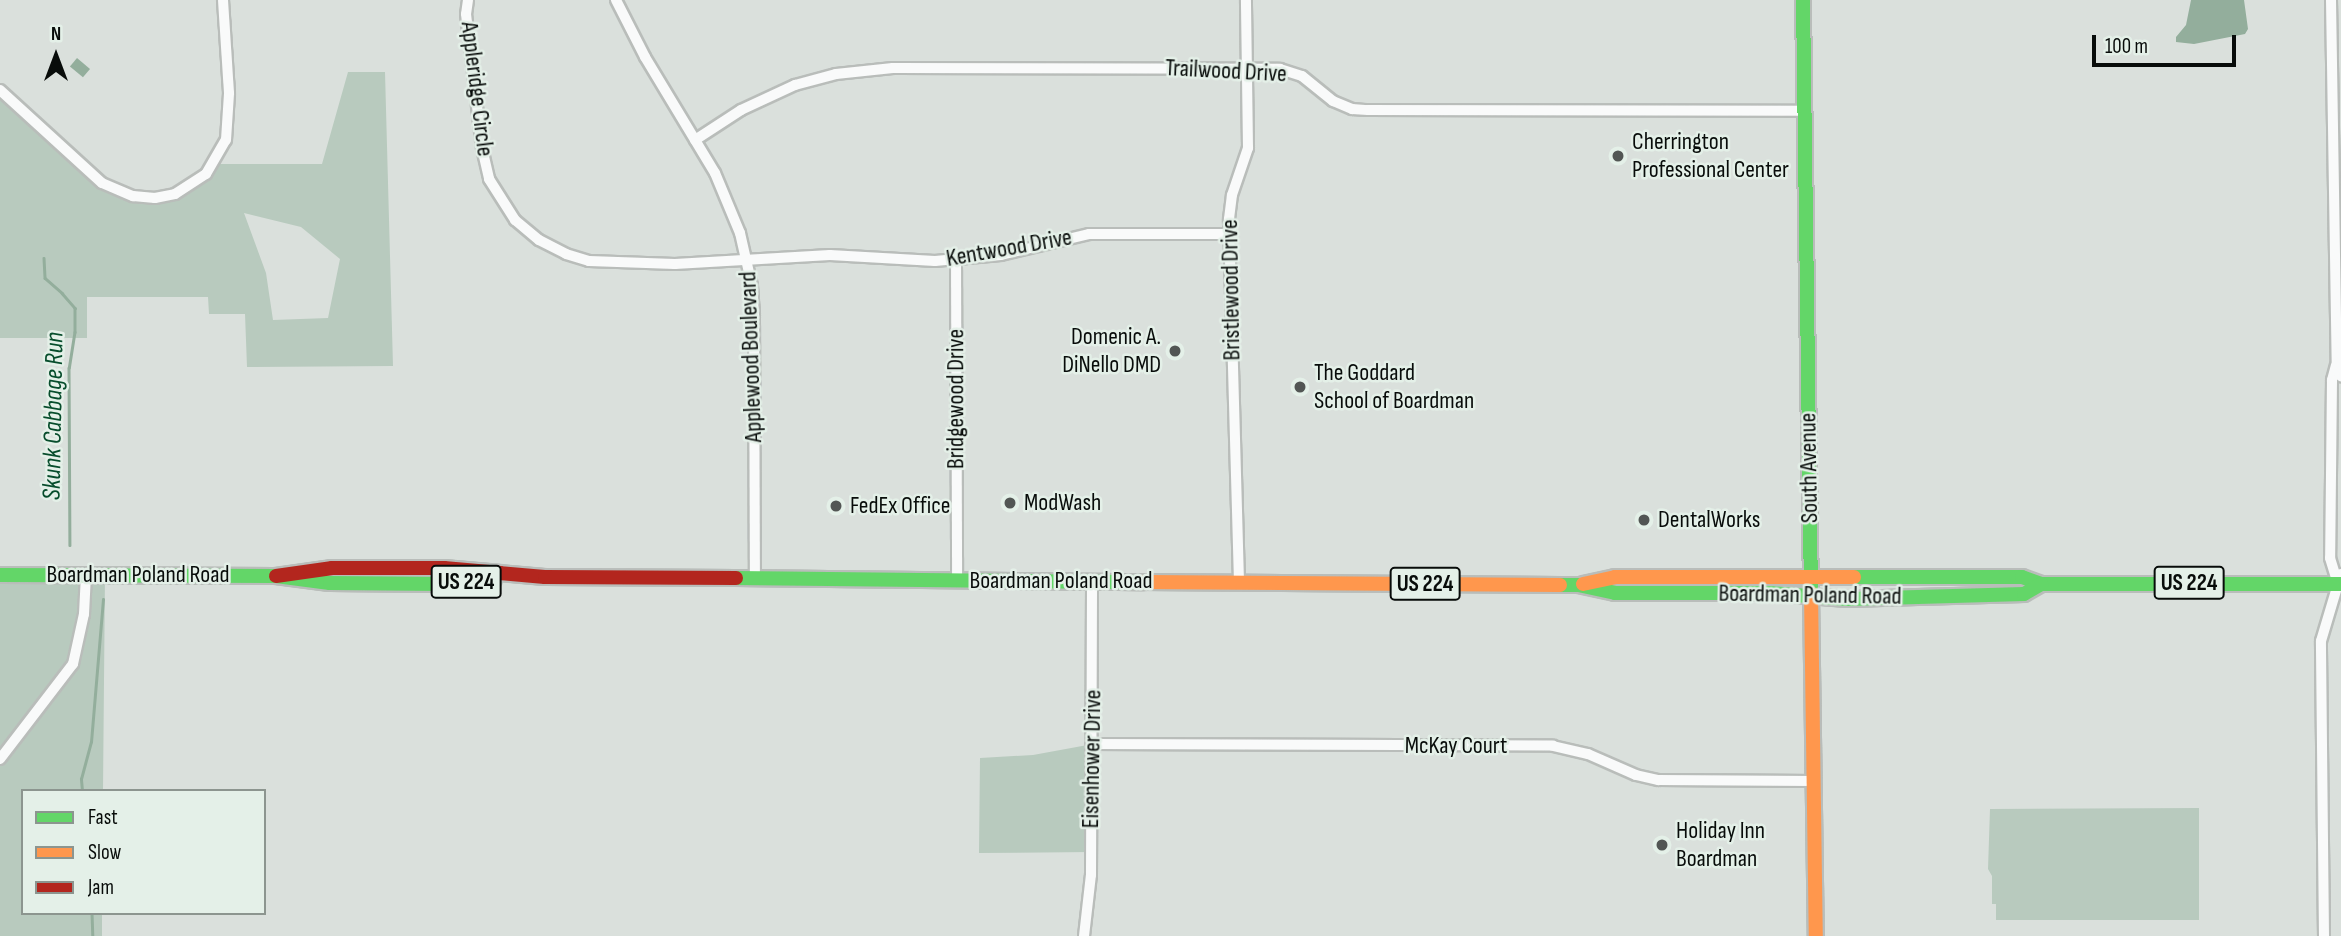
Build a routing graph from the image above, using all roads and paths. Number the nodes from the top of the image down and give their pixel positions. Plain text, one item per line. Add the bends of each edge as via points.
1 (223, 0) edge
2 (468, 0) edge
3 (616, 0) edge
4 (1246, 0) edge
5 (1803, 0) edge
6 (2330, 0) edge
7 (1247, 68) junction
8 (0, 90) edge
9 (1805, 111) junction
10 (695, 140) junction
11 (1230, 234) junction
12 (747, 260) junction
13 (956, 260) junction
14 (2337, 362) junction
15 (2341, 376) edge
16 (86, 574) junction
17 (0, 575) edge
18 (1810, 578) junction
19 (755, 579) junction
20 (2340, 580) edge
21 (957, 581) junction
22 (1093, 581) junction
23 (1239, 582) junction
24 (2041, 584) junction
25 (1578, 585) junction
26 (1810, 596) junction
27 (1093, 744) junction
28 (0, 759) edge
29 (1813, 782) junction
30 (1084, 936) edge
31 (1816, 936) edge
32 (2324, 936) edge

1 - 8 street via 229,93 226,140 206,174 175,194 141,197 102,183
2 - 12 street, Appleridge Circle via 482,148 489,179 514,220 551,247 589,261 675,264
3 - 10 street, Applewood Boulevard
4 - 7 street, Bristlewood Drive
5 - 9 main road, South Avenue
6 - 14 street
7 - 9 street, Trailwood Drive via 1295,73 1333,101 1359,110
7 - 10 street, Trailwood Drive via 857,71 775,93
7 - 11 street, Bristlewood Drive via 1248,148 1232,195
9 - 18 main road, South Avenue
10 - 12 street, Applewood Boulevard via 728,201
11 - 13 street, Kentwood Drive via 1089,234 1000,255
11 - 23 street, Bristlewood Drive
12 - 13 street, Kentwood Drive via 830,255
12 - 19 street, Applewood Boulevard via 754,316
13 - 21 street, Bridgewood Drive
14 - 15 street
14 - 20 street via 2332,380 2330,558
16 - 17 main road, Boardman Poland Road / US 224
16 - 19 main road, Boardman Poland Road / US 224 via 276,576 332,568 444,568 545,577
16 - 28 street via 84,614 73,663
18 - 24 main road, Boardman Poland Road / US 224 via 2022,577
18 - 25 main road, Boardman Poland Road / US 224 via 1615,577
18 - 26 main road, South Avenue
19 - 21 main road, Boardman Poland Road / US 224
20 - 24 main road, Boardman Poland Road / US 224
20 - 32 street via 2321,641
21 - 22 main road, Boardman Poland Road / US 224
22 - 23 main road, Boardman Poland Road / US 224
22 - 27 street, Eisenhower Drive
23 - 25 main road, Boardman Poland Road / US 224
24 - 26 main road, Boardman Poland Road / US 224 via 2024,594
25 - 26 main road, Boardman Poland Road / US 224 via 1615,593
26 - 29 main road, South Avenue
27 - 29 street, McKay Court via 1553,746 1658,780
27 - 30 street, Eisenhower Drive via 1091,875
29 - 31 main road, South Avenue

